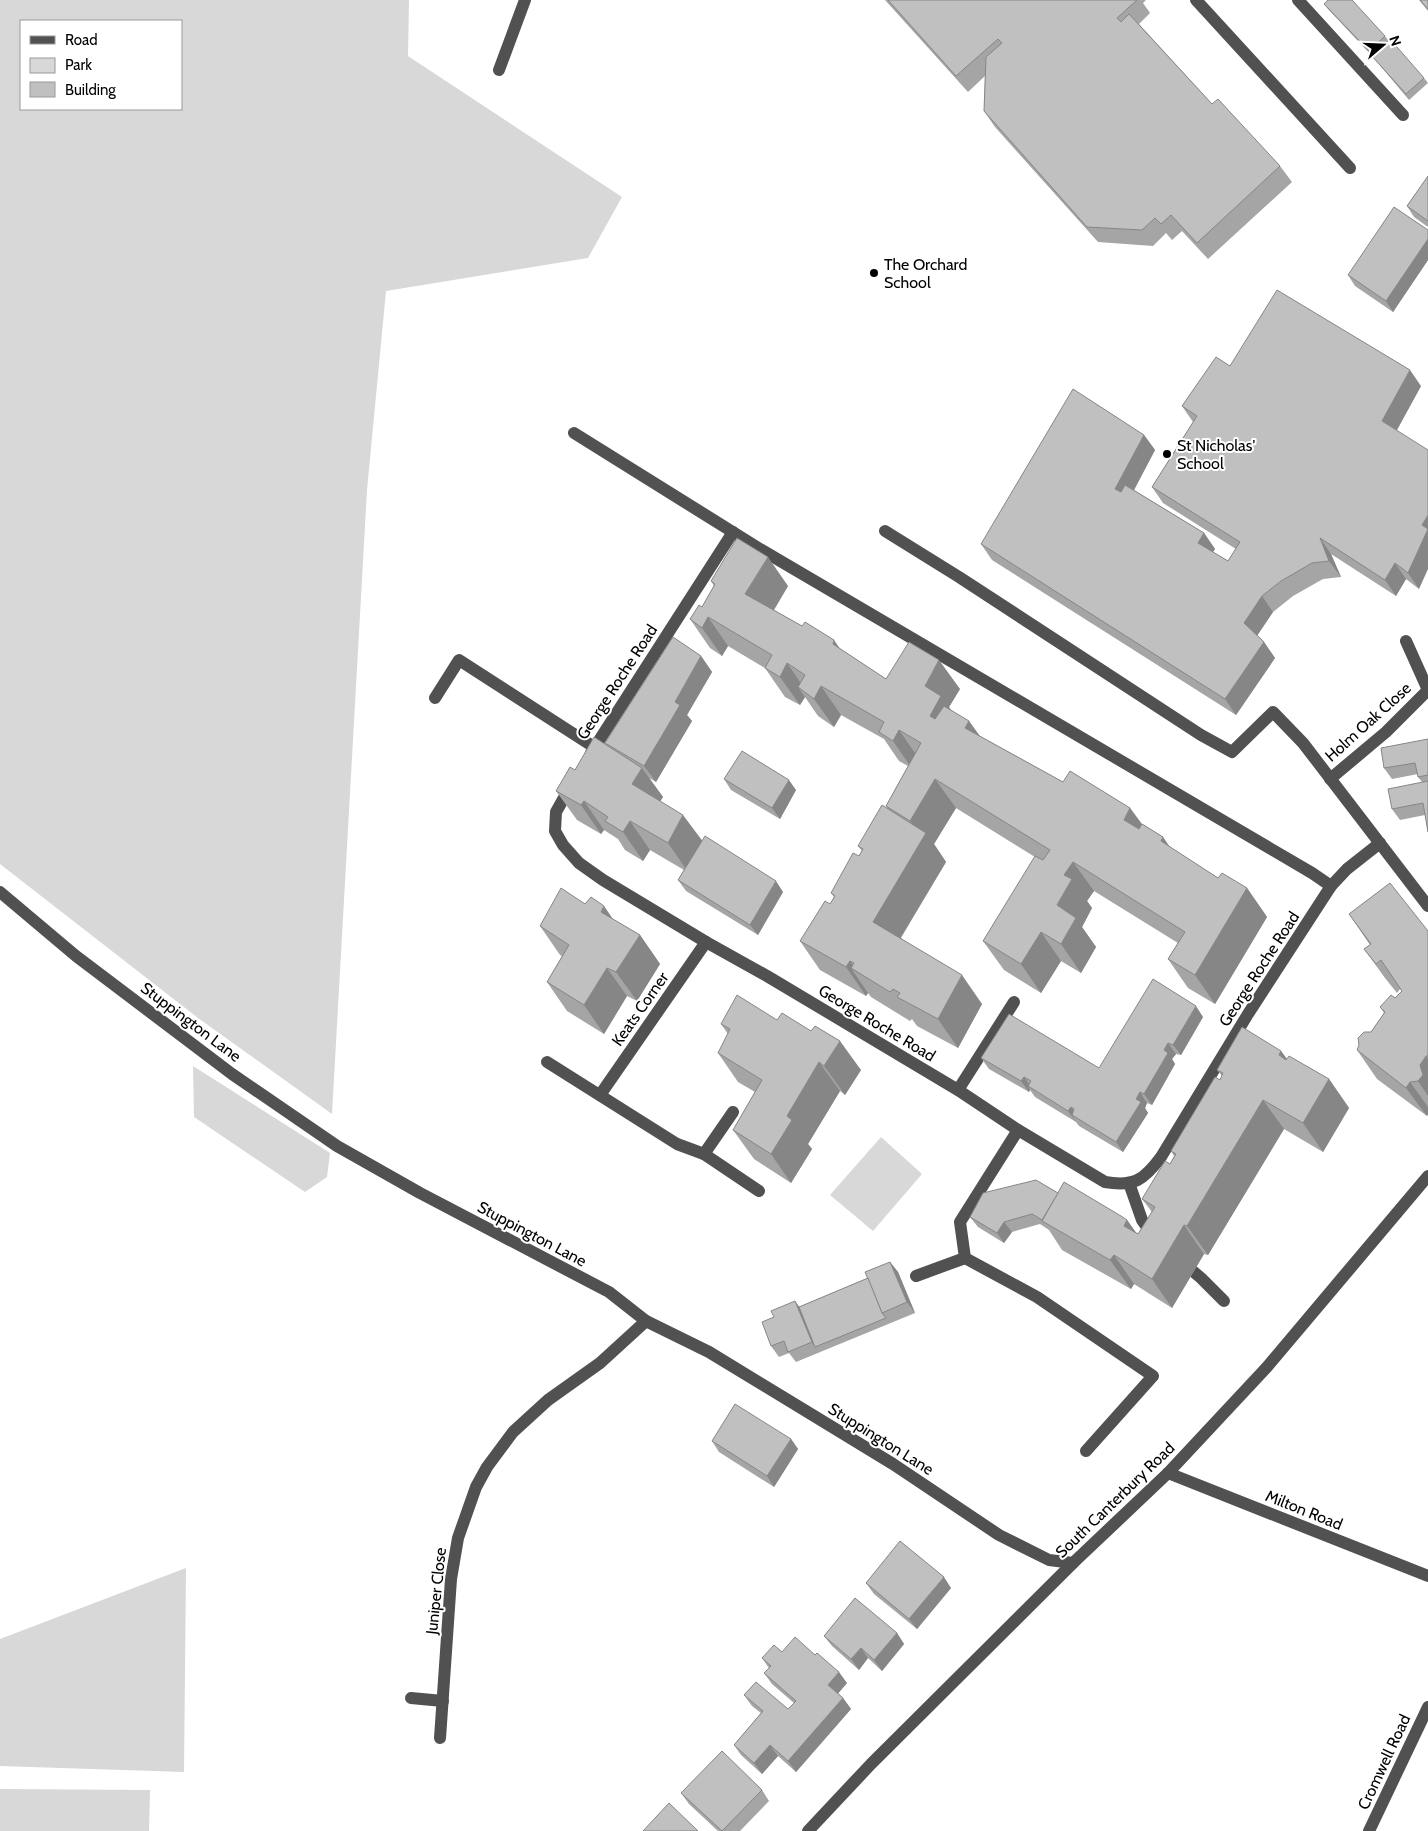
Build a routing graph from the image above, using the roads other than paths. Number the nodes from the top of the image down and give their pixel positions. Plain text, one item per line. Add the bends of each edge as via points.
1 (525, 0) edge
2 (1196, 0) edge
3 (1298, 0) edge
4 (499, 70) dead end
5 (1403, 115) dead end
6 (1350, 168) dead end
7 (574, 433) dead end
8 (885, 531) dead end
9 (734, 532) junction
10 (1406, 641) dead end
11 (1428, 690) edge
12 (435, 698) dead end
13 (594, 747) junction
14 (584, 764) edge
15 (1330, 779) junction
16 (575, 780) edge
17 (1380, 843) junction
18 (1331, 886) junction
19 (0, 892) edge
20 (1428, 906) edge
21 (706, 942) junction
22 (1014, 1002) edge
23 (547, 1062) dead end
24 (958, 1090) junction
25 (600, 1095) junction
26 (733, 1112) dead end
27 (1018, 1130) junction
28 (704, 1154) junction
29 (1428, 1176) edge
30 (1129, 1183) junction
31 (760, 1191) dead end
32 (965, 1258) junction
33 (916, 1276) dead end
34 (1224, 1301) dead end
35 (646, 1321) junction
36 (1086, 1451) dead end
37 (1168, 1473) junction
38 (1072, 1563) junction
39 (1428, 1576) edge
40 (411, 1698) dead end
41 (443, 1701) junction
42 (1428, 1707) edge
43 (440, 1738) dead end
44 (808, 1831) edge
45 (1370, 1831) edge

1 - 4 street
2 - 6 street
3 - 5 street
7 - 9 street
8 - 15 street via 1232,752 1273,712 1303,743
9 - 13 street, George Roche Road
9 - 18 street
10 - 11 street
11 - 15 street, Holm Oak Close via 1386,732
12 - 13 street via 459,660
13 - 14 street, George Roche Road
15 - 17 street
16 - 21 street, George Roche Road via 556,812 555,831 562,845 603,880
17 - 18 street, George Roche Road
17 - 20 street
18 - 30 street, George Roche Road via 1161,1157 1148,1174
19 - 35 street, Stuppington Lane via 76,956 232,1074 337,1146 420,1194 609,1292
21 - 24 street, George Roche Road
21 - 25 street, Keats Corner
22 - 24 street
23 - 25 street
24 - 27 street, George Roche Road
25 - 28 street via 677,1144
26 - 28 street
27 - 30 street, George Roche Road via 1105,1182
27 - 32 street via 960,1222
28 - 31 street
29 - 37 street, South Canterbury Road via 1267,1367
30 - 34 street via 1142,1220 1158,1242
32 - 33 street
32 - 36 street via 1037,1298 1153,1376
35 - 38 street, Stuppington Lane via 709,1352 893,1464 999,1535 1049,1560
35 - 41 street, Juniper Close via 600,1364 548,1400 512,1432 476,1487 458,1538 451,1579
37 - 38 street, South Canterbury Road
37 - 39 street, Milton Road
38 - 44 street, South Canterbury Road
40 - 41 street
41 - 43 street, Juniper Close
42 - 45 street, Cromwell Road

